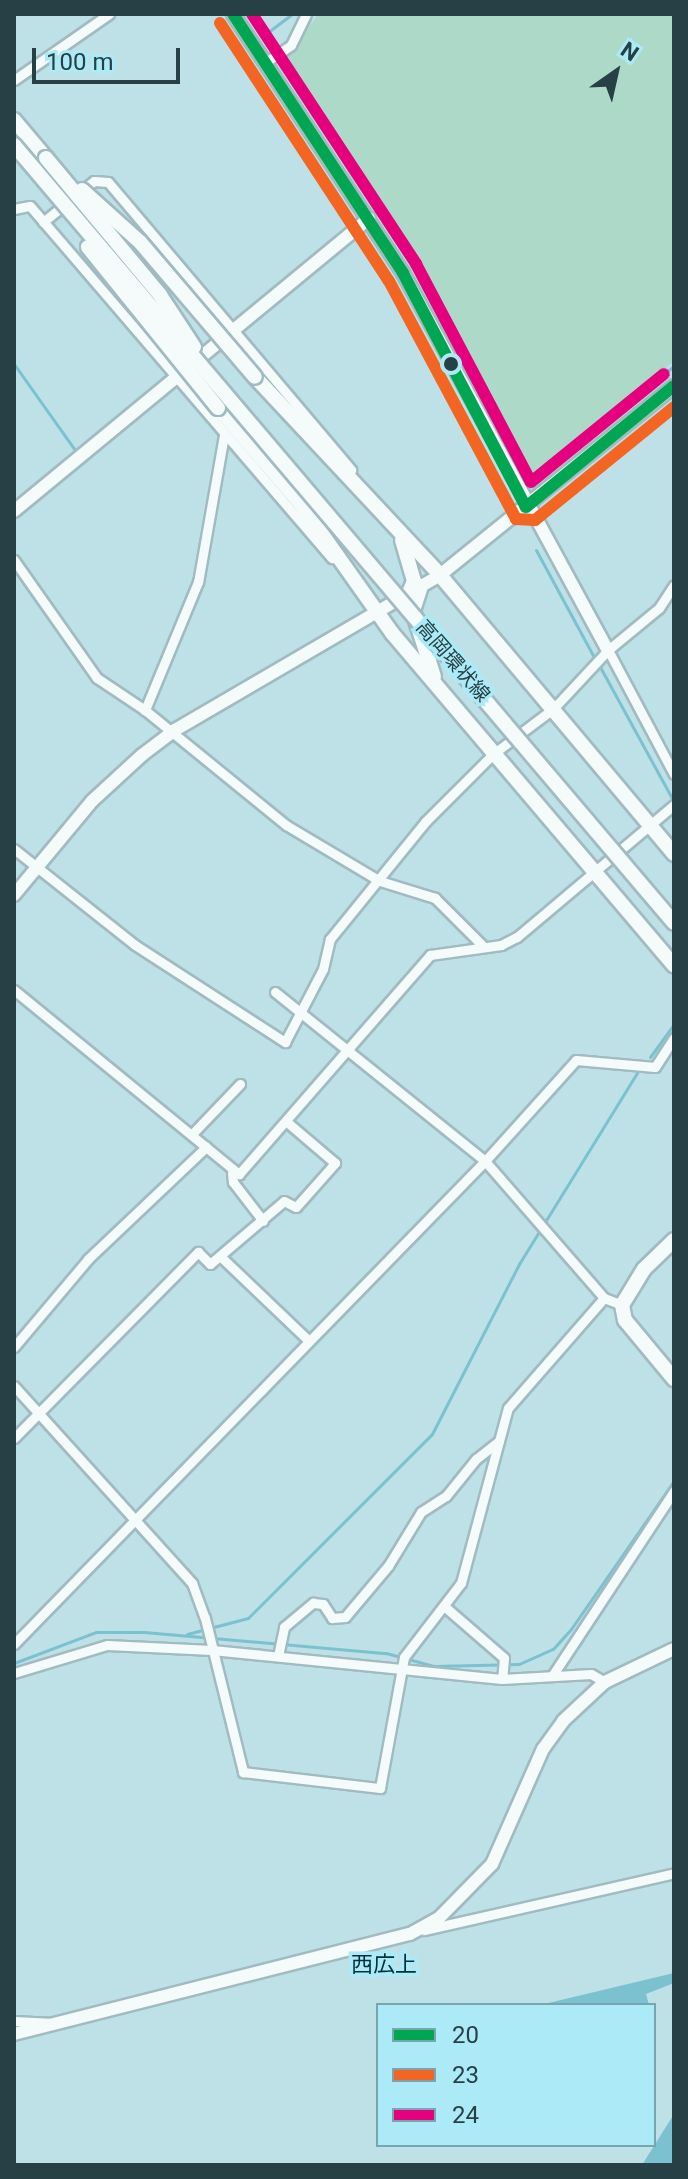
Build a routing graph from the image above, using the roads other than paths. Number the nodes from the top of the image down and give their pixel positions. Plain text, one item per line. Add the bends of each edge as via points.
1 (109, 14) edge
2 (233, 14) edge
3 (306, 14) edge
4 (266, 62) junction
5 (16, 75) edge
6 (14, 120) edge
7 (14, 147) edge
8 (46, 158) junction
9 (14, 209) edge
10 (369, 218) junction
11 (43, 222) junction
12 (165, 248) junction
13 (108, 298) junction
14 (233, 330) junction
15 (176, 378) junction
16 (674, 386) edge
17 (224, 404) junction
18 (224, 435) junction
19 (526, 507) junction
20 (14, 511) edge
21 (396, 531) junction
22 (14, 560) edge
23 (349, 574) junction
24 (440, 575) junction
25 (674, 585) edge
26 (421, 586) junction
27 (408, 595) junction
28 (379, 613) junction
29 (608, 650) junction
30 (438, 688) junction
31 (553, 709) junction
32 (145, 710) junction
33 (175, 730) junction
34 (493, 754) junction
35 (674, 774) edge
36 (674, 805) edge
37 (651, 825) junction
38 (14, 849) edge
39 (674, 854) edge
40 (36, 867) junction
41 (596, 871) junction
42 (380, 881) junction
43 (14, 895) edge
44 (674, 923) edge
45 (484, 947) junction
46 (674, 966) edge
47 (14, 990) edge
48 (275, 992) dead end
49 (305, 1012) junction
50 (674, 1038) edge
51 (349, 1050) junction
52 (240, 1084) dead end
53 (287, 1122) junction
54 (193, 1133) junction
55 (206, 1147) junction
56 (485, 1161) junction
57 (232, 1173) junction
58 (263, 1221) junction
59 (674, 1240) edge
60 (220, 1256) junction
61 (604, 1298) junction
62 (622, 1305) junction
63 (308, 1340) junction
64 (14, 1347) edge
65 (674, 1379) edge
66 (14, 1386) edge
67 (38, 1416) junction
68 (14, 1438) edge
69 (499, 1441) junction
70 (674, 1491) edge
71 (134, 1519) junction
72 (444, 1606) junction
73 (14, 1644) edge
74 (674, 1649) edge
75 (212, 1650) junction
76 (278, 1656) junction
77 (402, 1668) junction
78 (14, 1673) edge
79 (552, 1676) junction
80 (502, 1679) junction
81 (605, 1682) junction
82 (674, 1873) edge
83 (410, 1934) junction
84 (14, 2021) edge
85 (57, 2024) junction
86 (14, 2034) edge

1 - 5 street
2 - 4 street
3 - 4 street via 291,45
4 - 10 street
6 - 8 main road, 高岡環状線
7 - 17 main road, 高岡環状線, bridge
8 - 17 main road, 高岡環状線, bridge via 160,295
8 - 21 main road, bridge via 140,242
9 - 11 street via 30,206
10 - 14 street
10 - 19 street
11 - 12 street via 101,179
11 - 13 street
12 - 13 street
12 - 14 street
13 - 15 street
14 - 15 street
14 - 21 street via 380,504
15 - 18 street
15 - 20 street
16 - 19 street
17 - 23 main road
17 - 44 main road, 高岡環状線, bridge
18 - 23 street
18 - 32 street via 198,582
19 - 24 street
19 - 29 street
21 - 24 main road
21 - 27 main road via 414,581
22 - 32 street via 97,678
23 - 28 main road
24 - 26 street
24 - 31 main road
25 - 29 street via 659,608
26 - 27 street
26 - 30 main road via 413,611
27 - 28 street
28 - 30 main road
28 - 33 street
29 - 31 street
29 - 35 street
30 - 34 main road
31 - 34 street
31 - 37 main road
32 - 33 street
33 - 40 street via 115,778
33 - 42 street via 286,825
34 - 41 main road
34 - 42 street via 425,822
36 - 37 street
37 - 39 main road
37 - 41 street
38 - 40 street
40 - 43 street
40 - 49 street via 135,945 285,1042
41 - 45 street via 517,937
41 - 46 main road
42 - 45 street via 435,898
42 - 49 street via 330,939
45 - 51 street via 430,955 400,983
47 - 54 street
48 - 49 street
49 - 51 street
50 - 56 street via 655,1067 576,1060
51 - 53 street
51 - 56 street
52 - 54 street
53 - 57 street via 239,1174
53 - 58 street via 335,1163 296,1207 284,1201
54 - 55 street
55 - 57 street
55 - 64 street via 88,1259
56 - 61 street
56 - 63 street
57 - 58 street via 233,1182
58 - 60 street
59 - 62 main road via 644,1269
60 - 63 street
60 - 67 street via 210,1264 198,1252
61 - 62 street
61 - 69 street via 508,1408
62 - 65 main road via 625,1320
63 - 71 street
66 - 67 street
67 - 68 street
67 - 71 street
69 - 72 street via 461,1583
69 - 76 street via 476,1459 446,1496 421,1512 388,1566 345,1617 332,1618 323,1604 313,1603 284,1627
70 - 79 street
71 - 73 street
71 - 75 street via 192,1583
72 - 77 street via 404,1657
72 - 80 street via 504,1658
74 - 81 street
75 - 76 street
75 - 77 street via 243,1772 331,1786 380,1788
75 - 78 street via 107,1645
76 - 77 street
77 - 80 street
79 - 80 street
79 - 81 street via 591,1674
81 - 83 street via 563,1721 543,1749 503,1844 477,1884 439,1918
82 - 83 street
83 - 85 street
84 - 85 street
85 - 86 street

